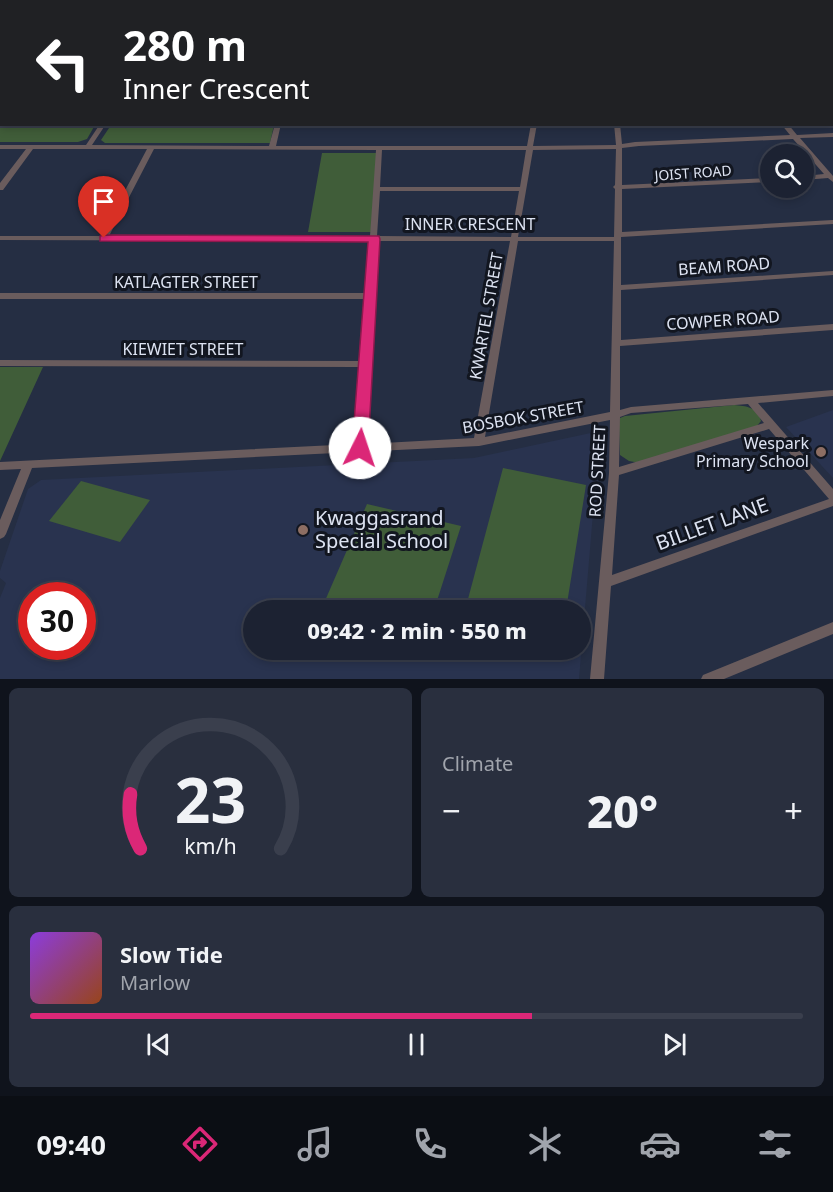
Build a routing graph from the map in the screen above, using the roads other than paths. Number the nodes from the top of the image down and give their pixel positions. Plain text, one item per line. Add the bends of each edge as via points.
1 (102, 126) edge
2 (277, 126) edge
3 (534, 126) edge
4 (617, 126) edge
5 (786, 126) edge
6 (833, 135) edge
7 (794, 136) junction
8 (617, 146) junction
9 (0, 147) edge
10 (31, 147) junction
11 (88, 147) junction
12 (272, 147) junction
13 (380, 147) junction
14 (151, 148) junction
15 (531, 148) junction
16 (814, 177) edge
17 (831, 178) edge
18 (760, 180) edge
19 (617, 187) junction
20 (0, 189) edge
21 (376, 189) junction
22 (523, 189) junction
23 (833, 222) edge
24 (617, 237) junction
25 (0, 238) edge
26 (104, 238) junction
27 (375, 239) junction
28 (515, 239) junction
29 (833, 273) edge
30 (616, 288) junction
31 (371, 296) junction
32 (0, 297) edge
33 (833, 327) edge
34 (615, 343) junction
35 (0, 363) edge
36 (366, 364) junction
37 (833, 393) edge
38 (750, 400) junction
39 (614, 415) junction
40 (769, 425) junction
41 (479, 442) junction
42 (360, 448) junction
43 (28, 465) junction
44 (0, 466) edge
45 (614, 473) junction
46 (833, 496) edge
47 (833, 502) edge
48 (0, 534) edge
49 (604, 583) junction
50 (833, 628) edge
51 (597, 679) edge
52 (708, 679) edge

1 - 11 street
2 - 12 street
3 - 15 street, KWARTEL STREET
4 - 8 street, ROD STREET
5 - 7 street
6 - 7 street
7 - 8 street
7 - 17 street
8 - 15 street
8 - 19 street, ROD STREET
9 - 10 street
10 - 11 street
10 - 20 street
11 - 14 street
12 - 13 street
12 - 14 street
13 - 15 street
13 - 21 street
14 - 26 street
15 - 22 street, KWARTEL STREET
16 - 17 street
18 - 19 street, JOIST ROAD
19 - 24 street, ROD STREET
21 - 22 street
21 - 27 street
22 - 28 street, KWARTEL STREET
23 - 24 street, INNER CRESCENT
24 - 28 street, INNER CRESCENT
24 - 30 street, ROD STREET
25 - 26 street, INNER CRESCENT
26 - 27 street, INNER CRESCENT
27 - 28 street, INNER CRESCENT
27 - 31 street
28 - 41 street, KWARTEL STREET
29 - 30 street, BEAM ROAD
30 - 34 street, ROD STREET
31 - 32 street, KATLAGTER STREET
31 - 36 street
33 - 34 street, COWPER ROAD
34 - 39 street, ROD STREET
35 - 36 street, KIEWIET STREET
36 - 42 street
37 - 38 street, BOSBOK STREET
38 - 39 street, BOSBOK STREET via 631,410
38 - 40 street
39 - 41 street, BOSBOK STREET
39 - 45 street, ROD STREET
40 - 45 street
40 - 46 street
41 - 42 street, BOSBOK STREET
42 - 43 street, BOSBOK STREET
43 - 44 street, BOSBOK STREET
43 - 48 street
45 - 49 street, ROD STREET
47 - 49 street, BILLET LANE
49 - 51 street, ROD STREET
50 - 52 street

